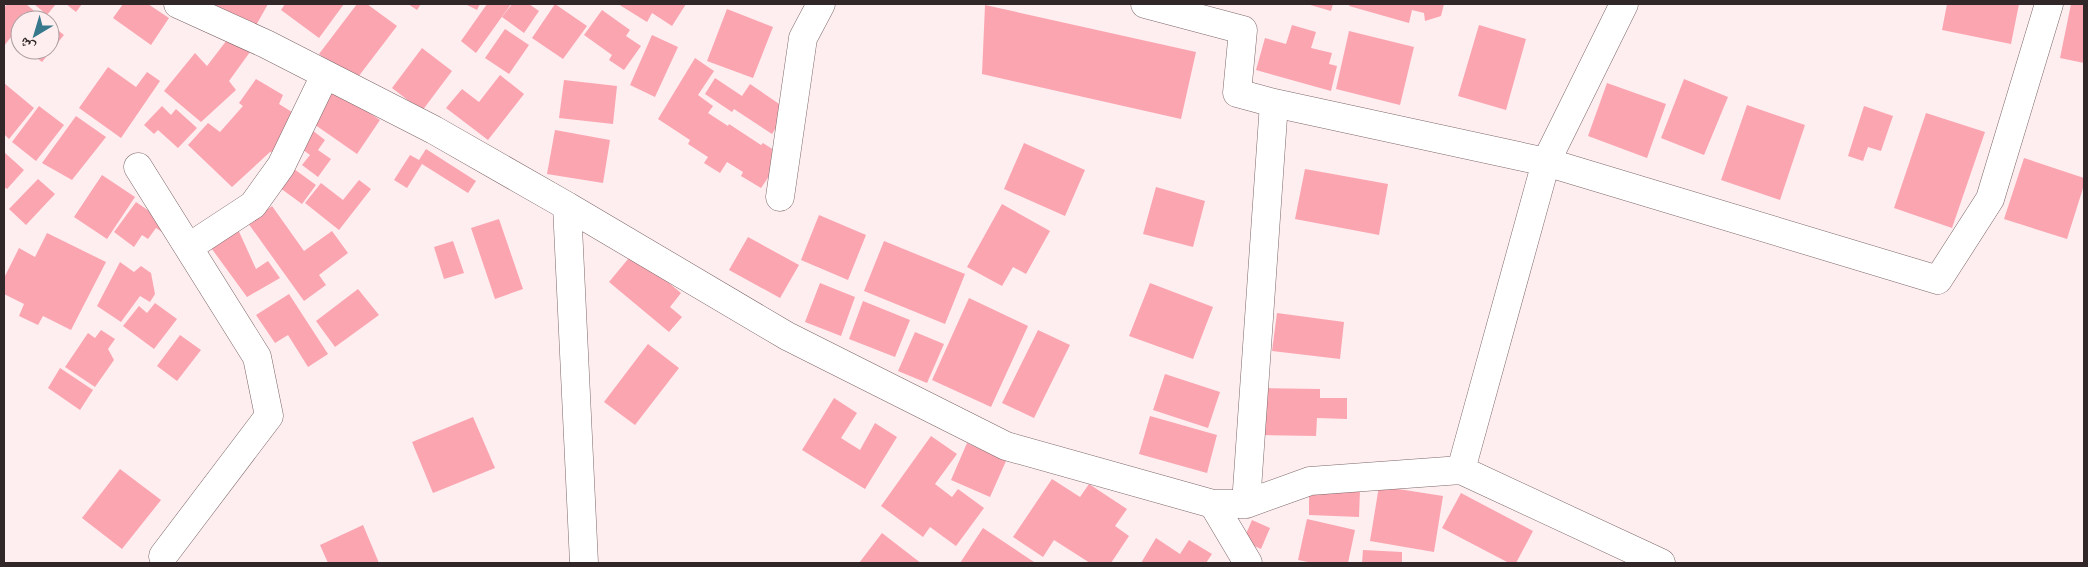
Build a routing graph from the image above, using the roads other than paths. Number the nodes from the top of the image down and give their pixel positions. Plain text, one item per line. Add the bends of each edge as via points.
1 (178, 4) edge
2 (821, 4) edge
3 (1145, 4) edge
4 (1624, 4) edge
5 (2049, 4) edge
6 (325, 75) junction
7 (1274, 103) junction
8 (1546, 162) junction
9 (138, 167) dead end
10 (780, 197) dead end
11 (567, 206) junction
12 (189, 247) junction
13 (1461, 470) junction
14 (1213, 504) junction
15 (1246, 504) junction
16 (163, 556) dead end
17 (584, 563) edge
18 (1248, 563) edge
19 (1661, 563) edge

1 - 6 street
2 - 10 street via 803,38
3 - 7 street via 1243,30 1237,93
4 - 8 street
5 - 8 street via 1990,199 1938,280
6 - 11 street via 434,130
6 - 12 street via 281,166 253,205
7 - 8 street
7 - 15 street
8 - 13 street
9 - 12 street
11 - 14 street via 787,336 1006,446
11 - 17 street
12 - 16 street via 257,357 269,416
13 - 15 street via 1310,481
13 - 19 street
14 - 15 street
14 - 18 street

